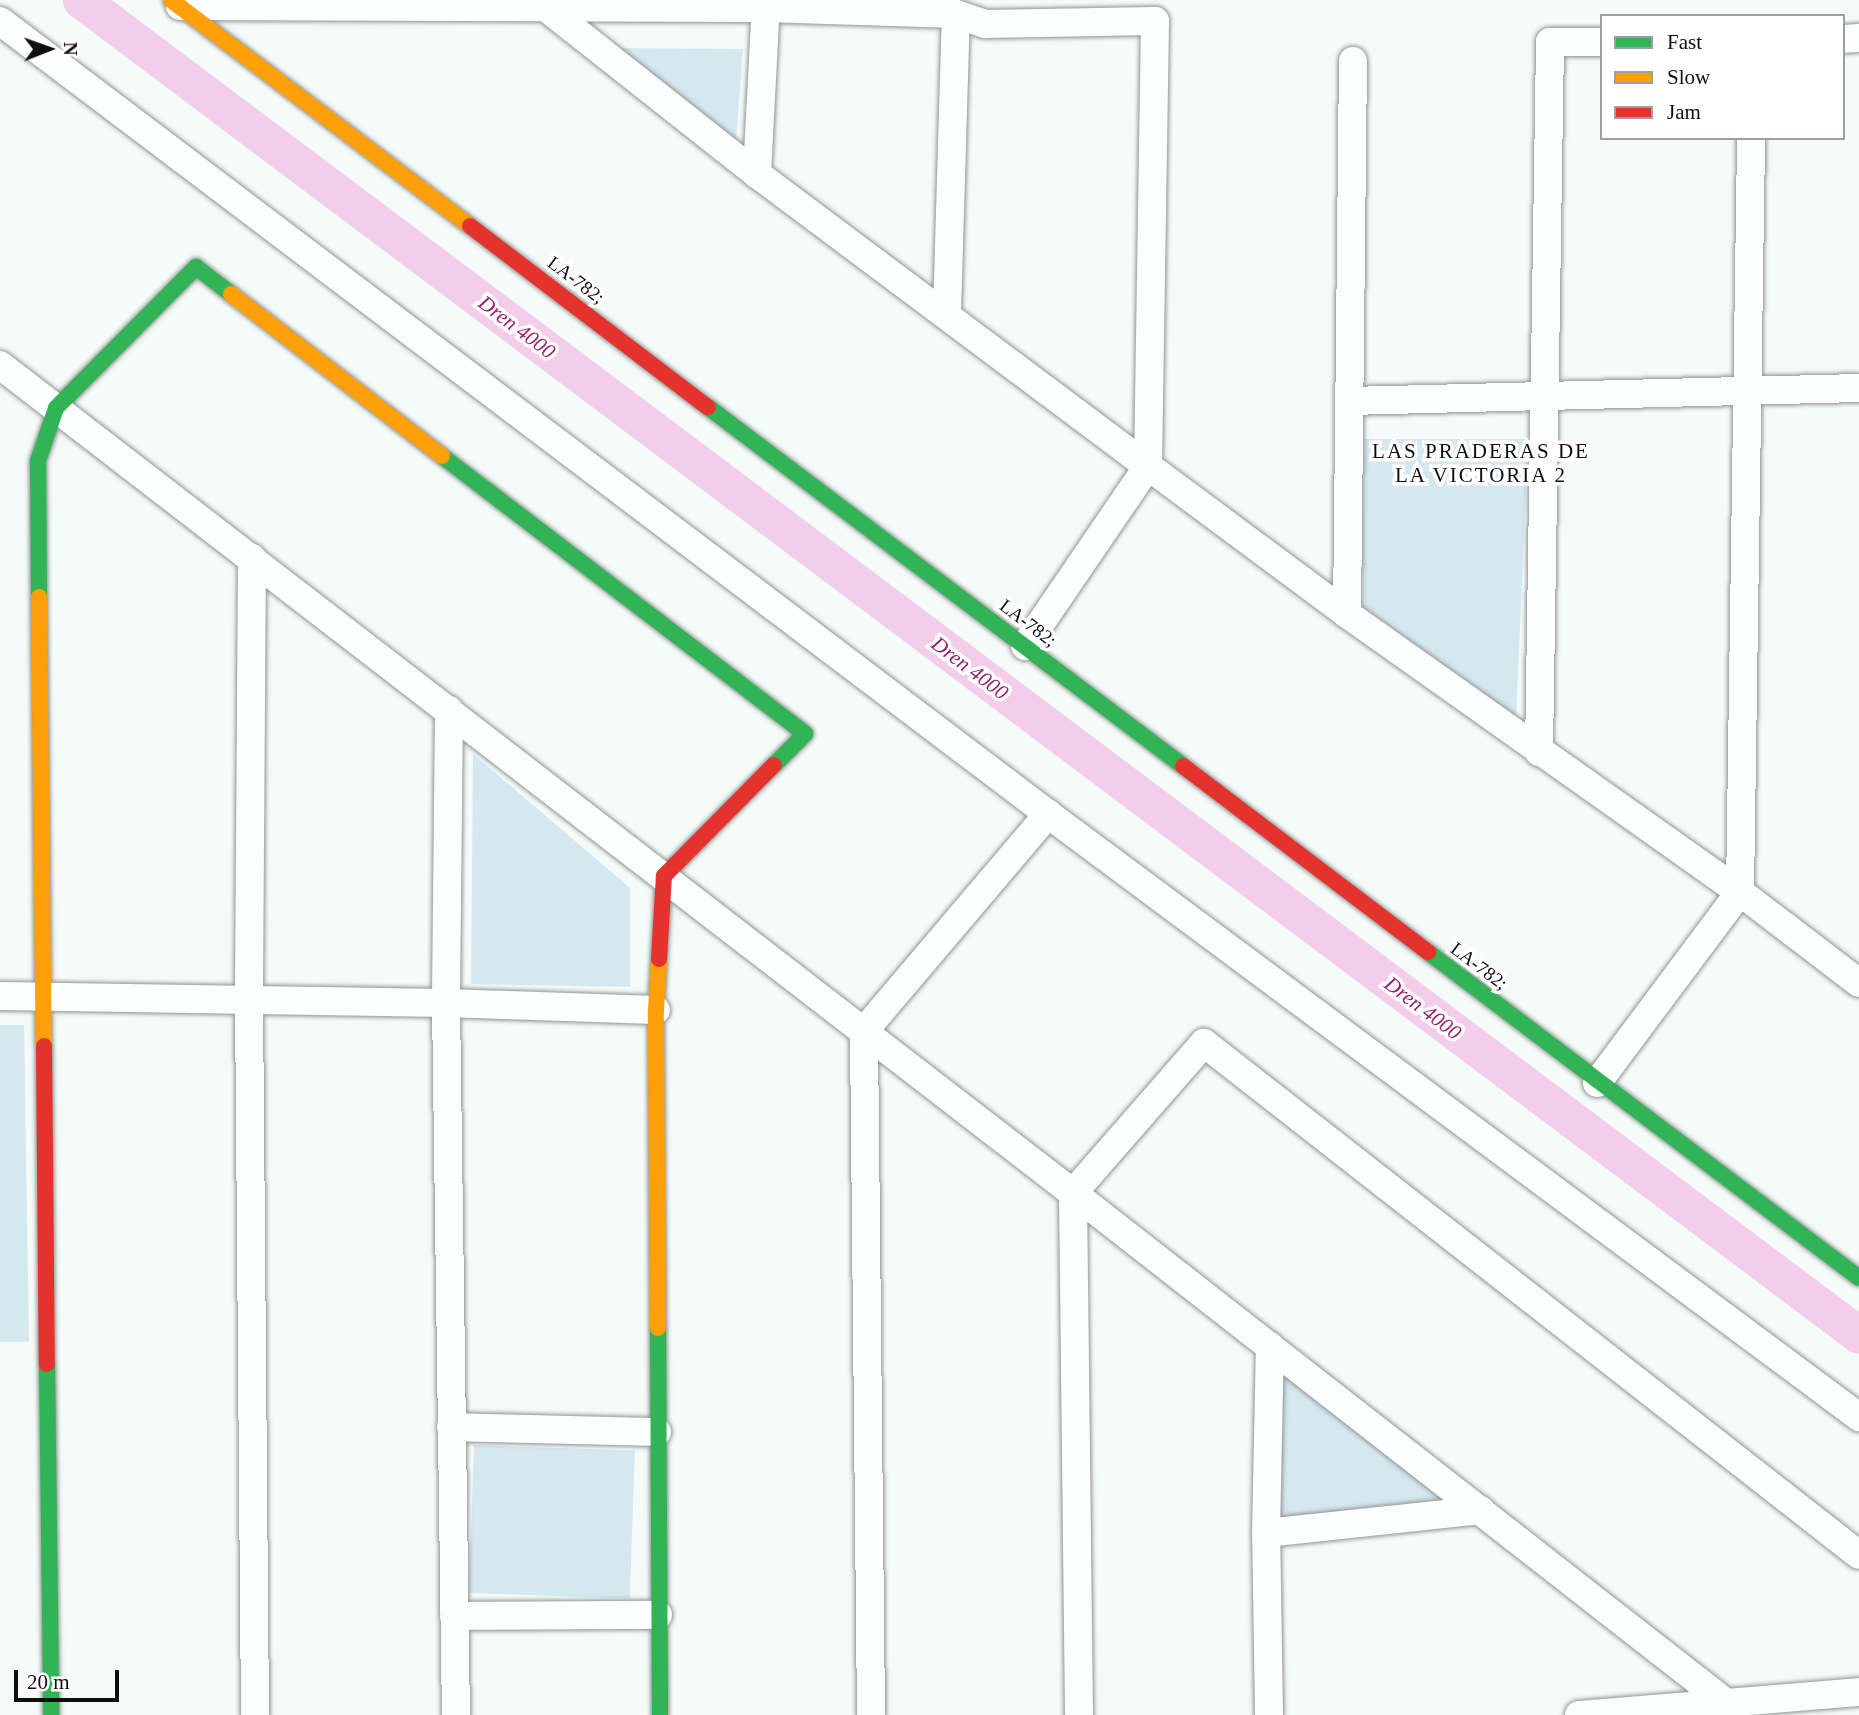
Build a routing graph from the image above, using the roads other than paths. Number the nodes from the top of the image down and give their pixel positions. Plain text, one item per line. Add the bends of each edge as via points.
1 (176, 3) edge
2 (765, 4) edge
3 (544, 6) junction
4 (956, 14) junction
5 (0, 21) edge
6 (1600, 42) edge
7 (1353, 61) dead end
8 (1751, 140) edge
9 (757, 174) junction
10 (947, 313) junction
11 (0, 365) edge
12 (1859, 388) edge
13 (1748, 392) junction
14 (1547, 396) junction
15 (1349, 401) junction
16 (56, 408) junction
17 (1148, 466) junction
18 (252, 558) junction
19 (1347, 614) junction
20 (1025, 646) junction
21 (449, 710) junction
22 (1539, 752) junction
23 (1048, 814) junction
24 (664, 876) junction
25 (1740, 892) junction
26 (1859, 983) edge
27 (0, 996) edge
28 (41, 997) junction
29 (249, 1001) junction
30 (446, 1003) junction
31 (656, 1010) junction
32 (864, 1031) junction
33 (1597, 1083) junction
34 (1073, 1193) junction
35 (1859, 1278) edge
36 (1270, 1346) junction
37 (1859, 1416) edge
38 (451, 1427) junction
39 (657, 1432) junction
40 (1481, 1510) junction
41 (1266, 1533) junction
42 (1859, 1555) edge
43 (658, 1615) junction
44 (454, 1616) junction
45 (1859, 1692) edge
46 (1725, 1702) junction
47 (51, 1715) edge
48 (255, 1715) edge
49 (456, 1715) edge
50 (660, 1715) edge
51 (871, 1715) edge
52 (1079, 1715) edge
53 (1269, 1715) edge
54 (1579, 1715) edge

1 - 3 street
1 - 20 street, LA-782;
2 - 3 street
2 - 4 street
2 - 9 street
3 - 9 street
4 - 10 street
4 - 17 street via 985,24 1155,21
5 - 23 street
6 - 14 street via 1550,42
7 - 15 street
8 - 13 street
9 - 10 street
10 - 17 street
11 - 16 street
12 - 13 street
13 - 14 street
13 - 25 street
14 - 15 street
14 - 22 street
15 - 19 street
16 - 18 street
16 - 24 street via 196,267 805,734
16 - 28 street via 38,461
17 - 19 street
17 - 20 street
18 - 21 street
18 - 29 street
19 - 22 street
20 - 33 street, LA-782;
21 - 24 street
21 - 30 street
22 - 25 street
23 - 32 street
23 - 37 street
24 - 31 street
24 - 32 street
25 - 26 street
25 - 33 street
27 - 28 street
28 - 29 street
28 - 47 street
29 - 30 street
29 - 48 street
30 - 31 street
30 - 38 street
31 - 39 street
32 - 34 street
32 - 51 street
33 - 35 street, LA-782;
34 - 36 street
34 - 42 street via 1204,1043
34 - 52 street
36 - 40 street
36 - 41 street
38 - 39 street
38 - 44 street
39 - 43 street
40 - 41 street
40 - 46 street
41 - 53 street
43 - 44 street
43 - 50 street
44 - 49 street
45 - 46 street
46 - 54 street

